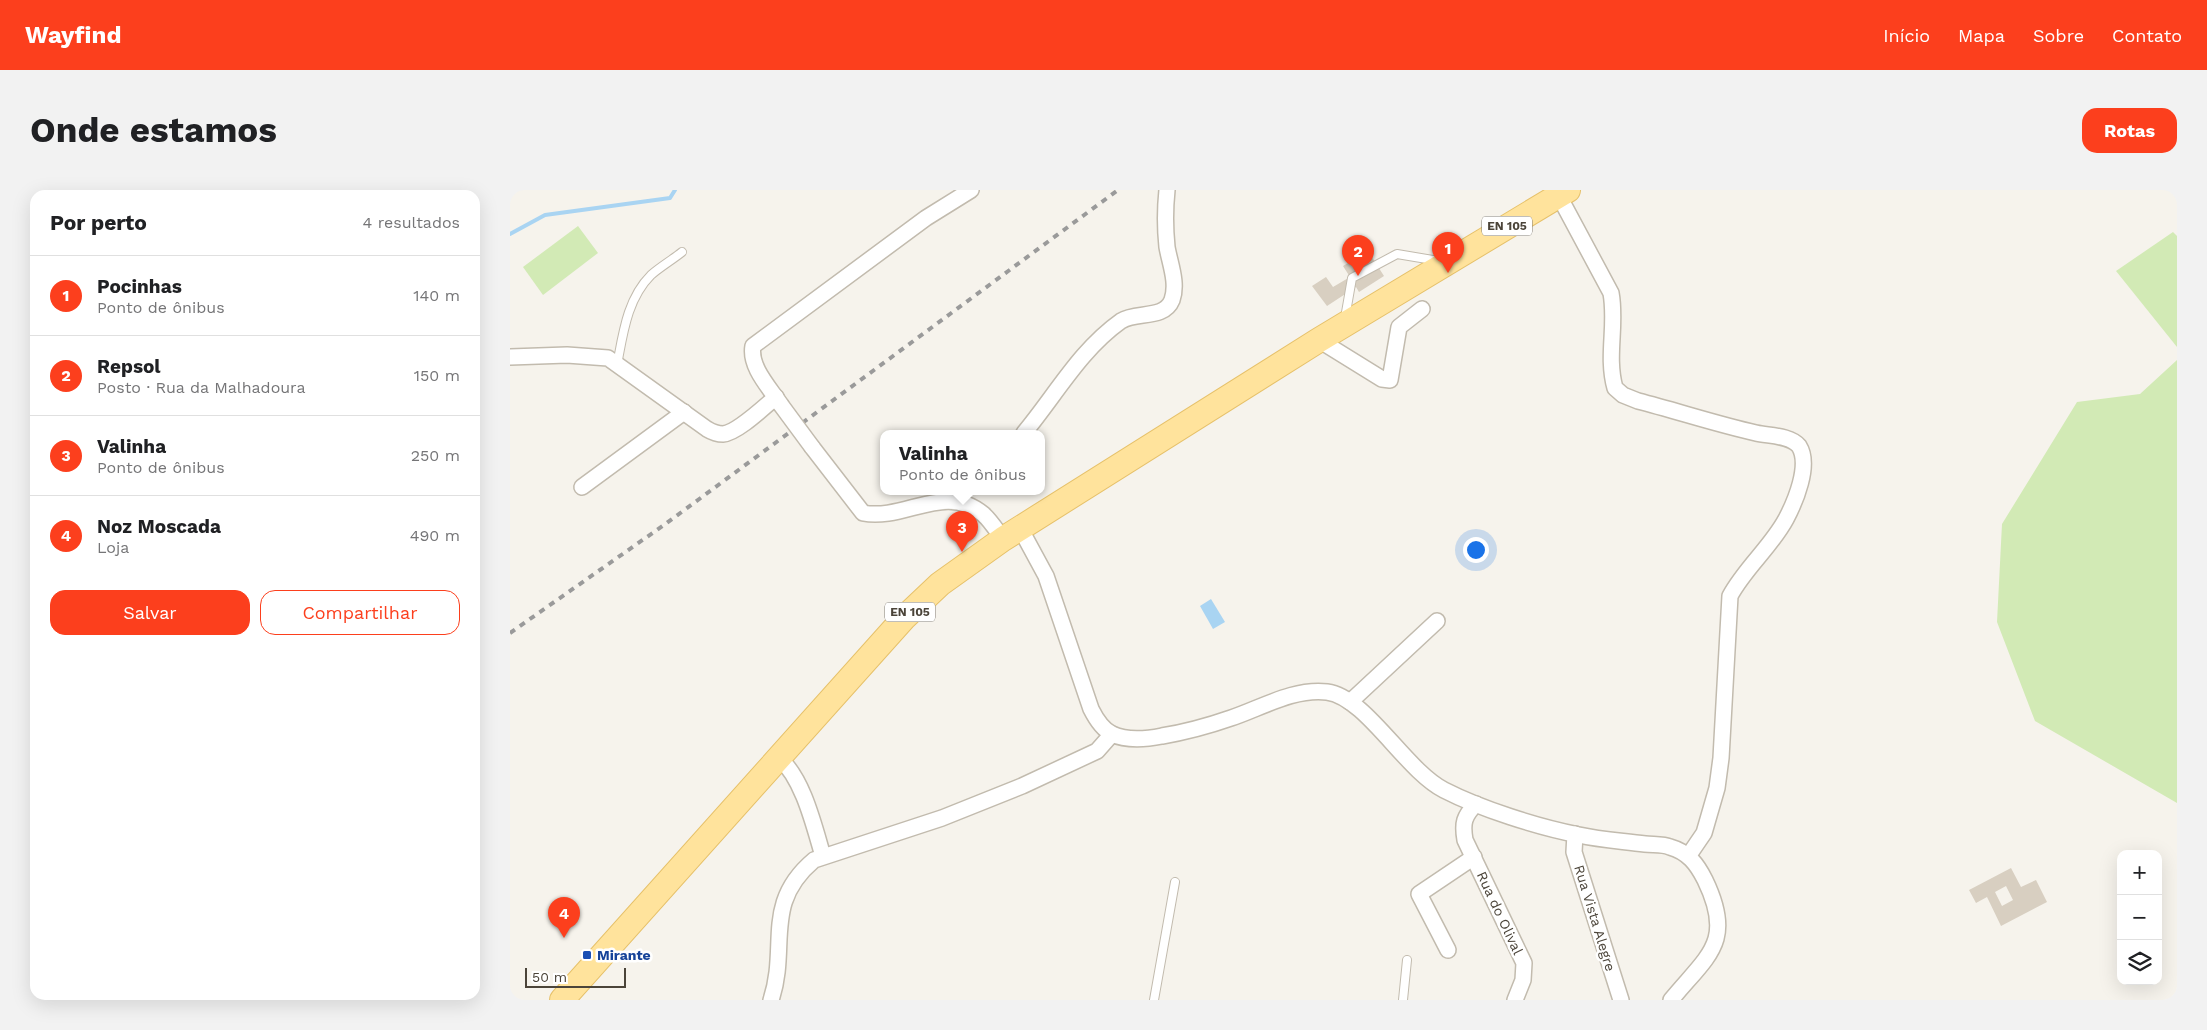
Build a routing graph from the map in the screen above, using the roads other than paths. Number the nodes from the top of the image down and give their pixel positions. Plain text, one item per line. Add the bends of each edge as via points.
1 (971, 190) edge
2 (1167, 190) edge
3 (1563, 193) edge
4 (682, 252) dead end
5 (1446, 262) junction
6 (1422, 309) dead end
7 (1344, 325) junction
8 (1319, 340) junction
9 (510, 358) edge
10 (617, 365) junction
11 (779, 401) junction
12 (684, 412) junction
13 (1026, 430) edge
14 (582, 487) dead end
15 (969, 497) edge
16 (1011, 533) junction
17 (1437, 622) dead end
18 (1350, 702) junction
19 (1112, 734) junction
20 (779, 758) junction
21 (1476, 804) junction
22 (1575, 834) junction
23 (1689, 855) junction
24 (823, 856) junction
25 (1474, 857) junction
26 (1175, 882) dead end
27 (1448, 950) dead end
28 (1408, 960) dead end
29 (1513, 999) edge
30 (562, 1000) edge
31 (771, 1000) edge
32 (1154, 1000) edge
33 (1403, 1000) edge
34 (1621, 1000) edge
35 (1671, 1000) edge

1 - 11 street via 926,218 753,346 753,363
2 - 13 street via 1165,230 1174,290 1171,302 1164,310 1132,316 1113,327 1071,371
3 - 5 main road, EN 105
3 - 23 street via 1610,293 1614,309 1610,356 1615,388 1623,395 1638,400 1755,433 1788,438 1799,446 1802,460 1802,480 1785,521 1738,580 1730,596 1724,724 1717,788 1704,833
4 - 10 lane via 651,276 639,290 628,312
5 - 7 main road, EN 105
5 - 7 lane via 1397,254 1352,278
6 - 8 street via 1399,327 1390,380 1382,379
7 - 8 main road, EN 105
8 - 16 main road, EN 105
9 - 10 street via 608,358
10 - 12 street
11 - 12 street via 724,434 712,432
11 - 15 street, bridge via 863,513 876,515
12 - 14 street
15 - 16 street via 984,515
16 - 19 street via 1046,576 1091,709 1098,722
16 - 20 main road, EN 105 via 940,584 904,618
17 - 18 street
18 - 19 street via 1328,692 1310,692 1292,695 1183,732 1148,739
18 - 21 street via 1424,776 1441,789
19 - 24 street via 1096,751 1022,786 942,818
20 - 24 street via 793,774 811,815
20 - 30 main road, EN 105
21 - 22 street
21 - 25 street, Rua do Olival via 1465,815 1463,828
22 - 23 street via 1668,846
22 - 34 street, Rua Vista Alegre via 1574,852
23 - 35 street via 1713,897 1718,913 1718,934 1701,967
24 - 31 street via 803,870 783,900
25 - 27 street, Rua do Olival via 1419,894
25 - 29 street, Rua do Olival via 1524,964 1523,980
26 - 32 lane
28 - 33 lane

